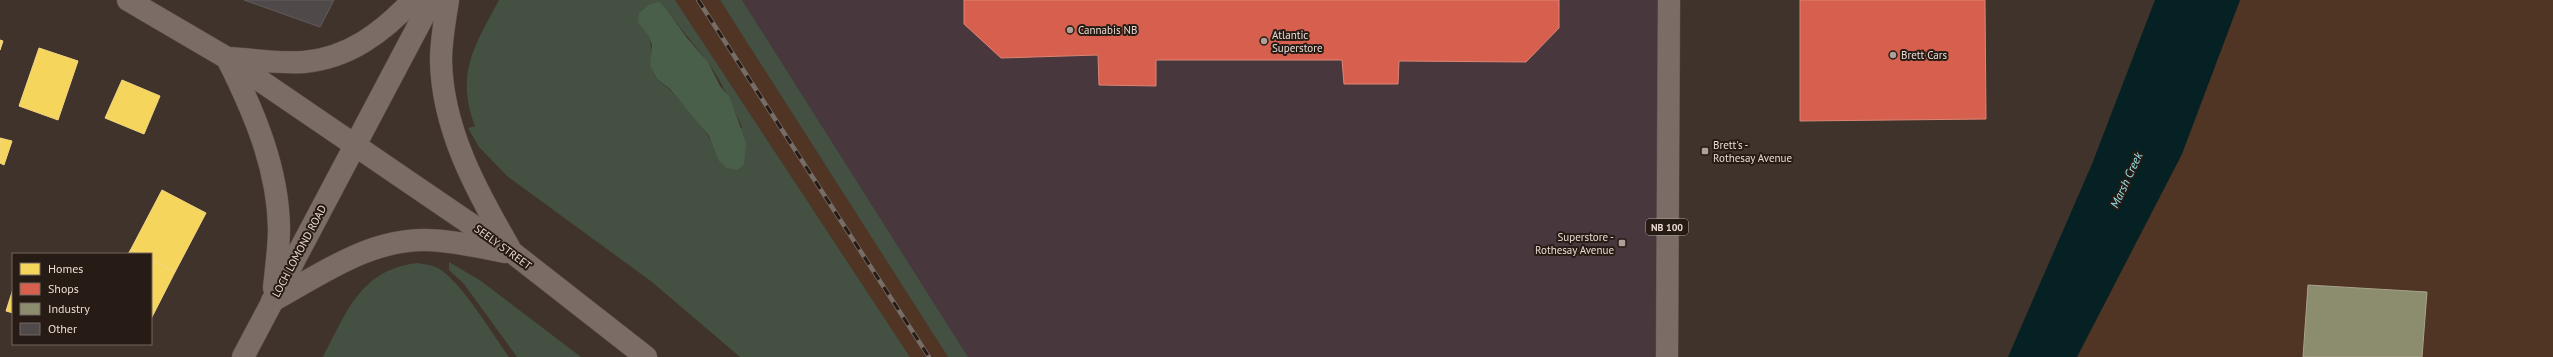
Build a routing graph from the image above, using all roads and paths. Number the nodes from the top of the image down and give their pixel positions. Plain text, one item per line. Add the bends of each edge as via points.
1 (128, 0) edge
2 (413, 0) edge
3 (432, 0) edge
4 (448, 0) edge
5 (1669, 0) edge
6 (227, 58) junction
7 (355, 145) junction
8 (513, 253) junction
9 (272, 301) junction
10 (243, 357) edge
11 (646, 357) edge
12 (1667, 357) edge

1 - 6 main road, SEELY STREET
2 - 6 main road via 394,20 362,45 340,54 304,62
3 - 7 main road, LOCH LOMOND ROAD
4 - 8 main road via 441,60 444,94 453,130 473,182
5 - 12 main road, NB 100
6 - 7 main road, SEELY STREET
6 - 9 main road via 250,104 261,134 276,197 279,227
7 - 8 main road, SEELY STREET
7 - 9 main road, LOCH LOMOND ROAD
8 - 9 main road via 424,240 388,244 359,253
8 - 11 main road, SEELY STREET
9 - 10 main road, LOCH LOMOND ROAD

